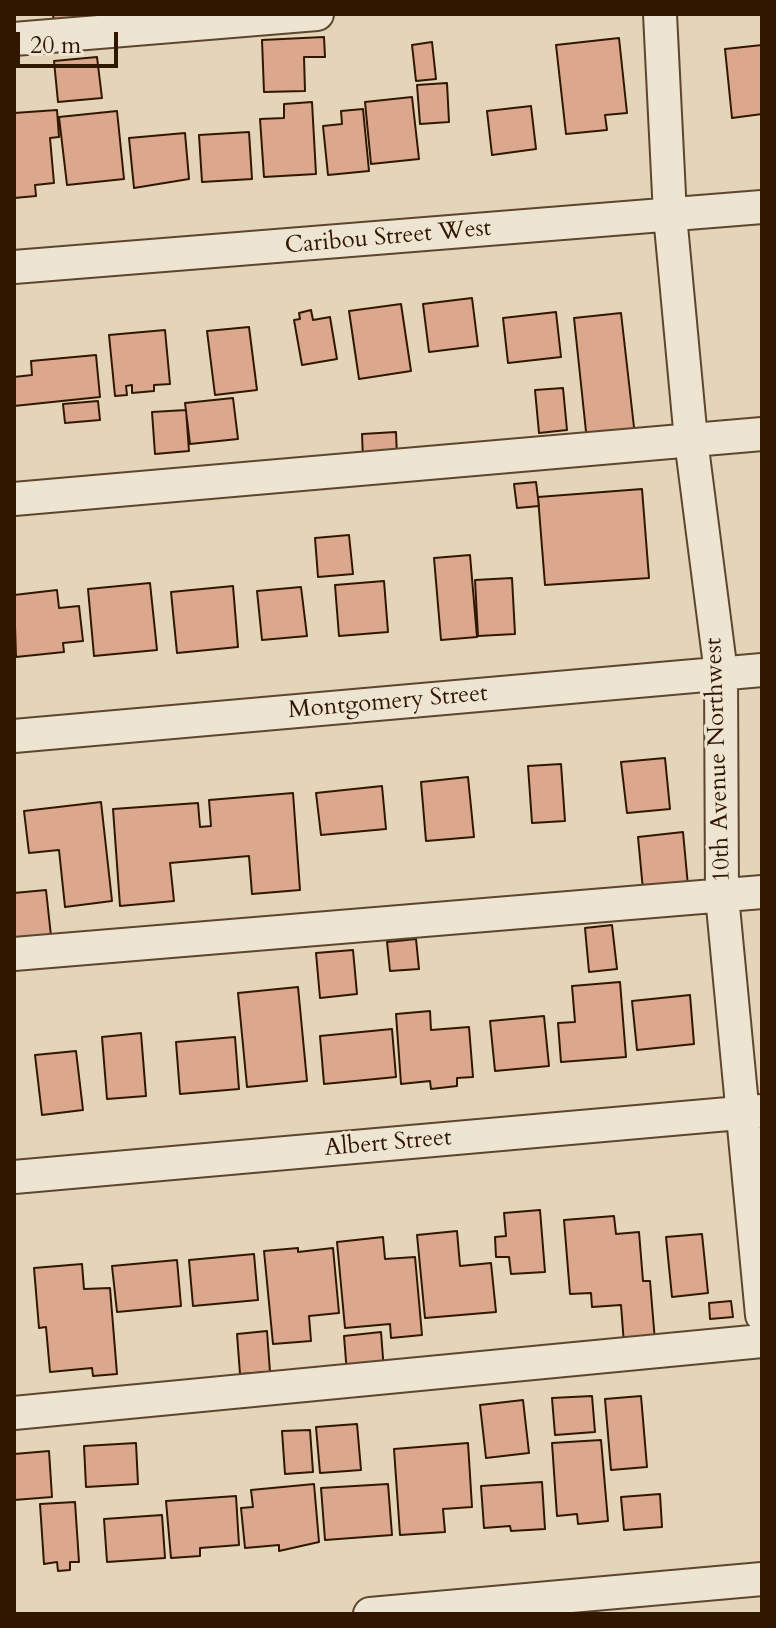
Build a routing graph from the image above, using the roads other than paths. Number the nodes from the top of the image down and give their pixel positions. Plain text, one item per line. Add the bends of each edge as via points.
1 (317, 14) edge
2 (660, 14) edge
3 (14, 39) edge
4 (762, 207) edge
5 (670, 215) junction
6 (14, 267) edge
7 (762, 434) edge
8 (691, 440) junction
9 (14, 499) edge
10 (762, 670) edge
11 (721, 673) junction
12 (14, 736) edge
13 (762, 892) edge
14 (722, 896) junction
15 (14, 954) edge
16 (753, 1112) edge
17 (14, 1177) edge
18 (762, 1315) edge
19 (762, 1341) edge
20 (14, 1413) edge
21 (762, 1579) edge
22 (370, 1614) edge

1 - 3 street
2 - 5 street, 10th Avenue Northwest
4 - 5 street, Caribou Street West
5 - 6 street, Caribou Street West
5 - 8 street, 10th Avenue Northwest
7 - 8 street
8 - 9 street
8 - 11 street, 10th Avenue Northwest
10 - 11 street, Montgomery Street
11 - 12 street, Montgomery Street
11 - 14 street, 10th Avenue Northwest
13 - 14 street
14 - 15 street
14 - 16 street, 10th Avenue Northwest
16 - 17 street, Albert Street
16 - 18 street, 10th Avenue Northwest
19 - 20 street
21 - 22 street

